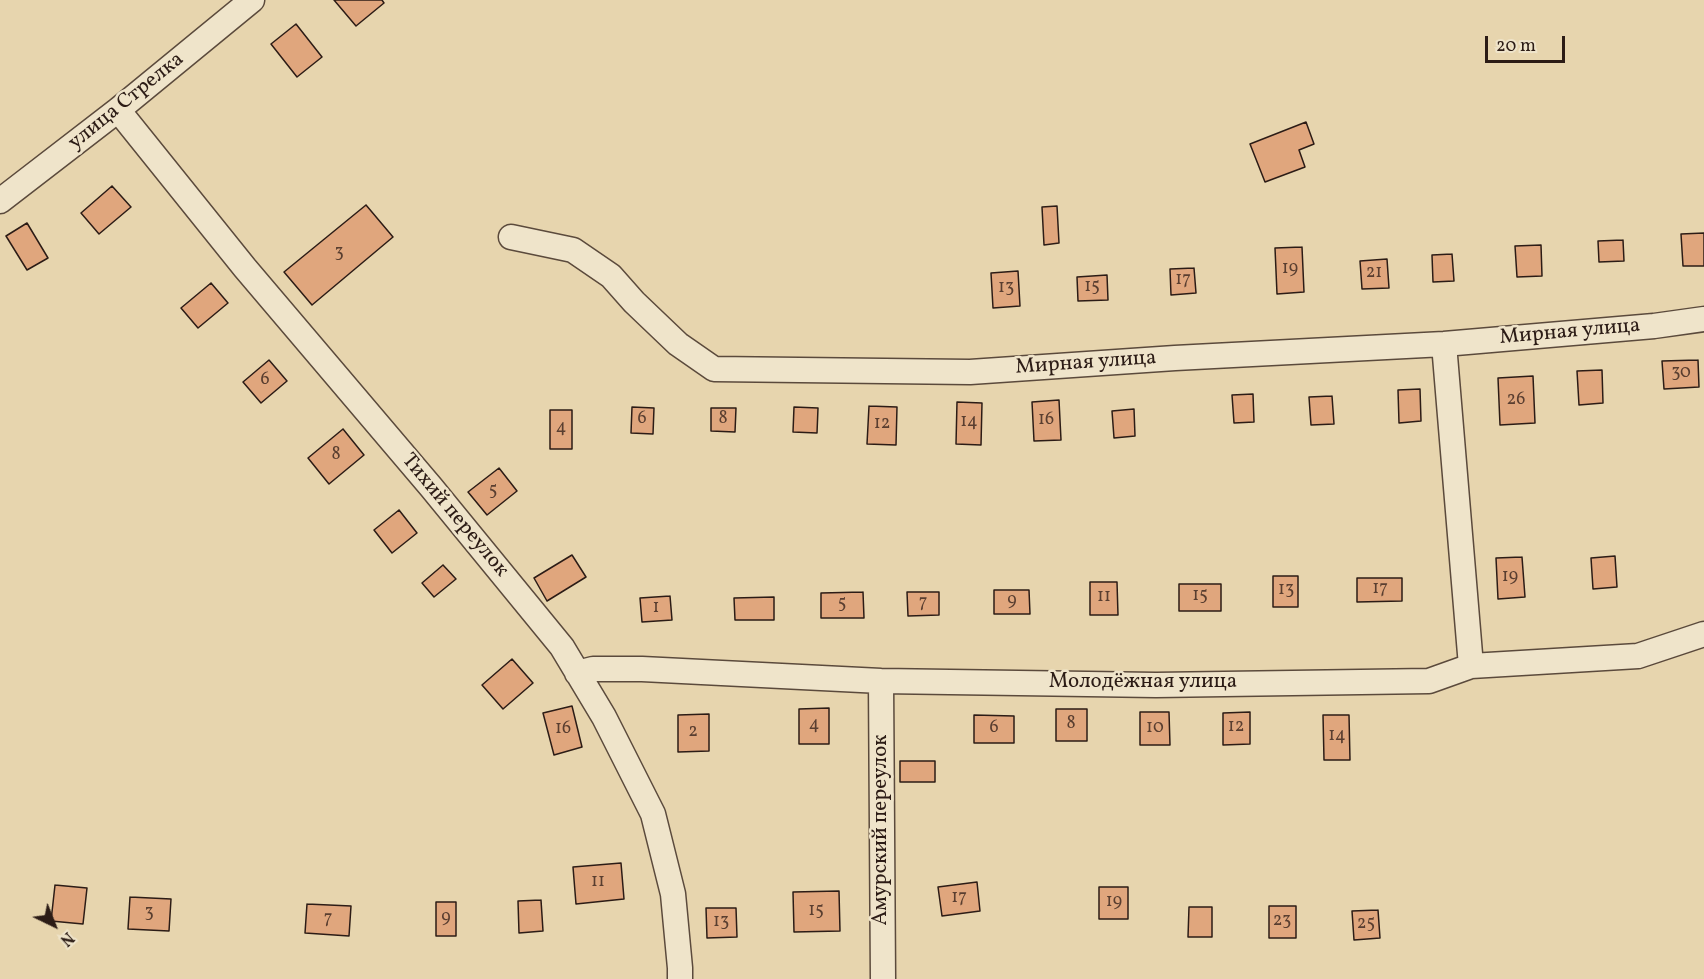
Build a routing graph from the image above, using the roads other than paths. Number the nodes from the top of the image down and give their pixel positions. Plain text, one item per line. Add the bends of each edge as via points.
1 (252, 0) edge
2 (118, 110) junction
3 (0, 201) edge
4 (511, 237) dead end
5 (1704, 319) edge
6 (1444, 344) junction
7 (1704, 634) edge
8 (1471, 666) junction
9 (577, 673) junction
10 (881, 681) junction
11 (680, 979) edge
12 (883, 979) edge

1 - 2 street, улица Стрелка
2 - 3 street, улица Стрелка
2 - 9 street, Тихий переулок via 562,647
4 - 6 street, Мирная улица via 573,250 611,276 678,344 714,369 969,372
5 - 6 street, Мирная улица
6 - 8 street
7 - 8 street, Молодёжная улица via 1638,656
8 - 10 street, Молодёжная улица via 1429,681 1156,685
9 - 10 street, Молодёжная улица via 593,669 642,669
9 - 11 street, Тихий переулок via 653,814 673,894
10 - 12 street, Амурский переулок

